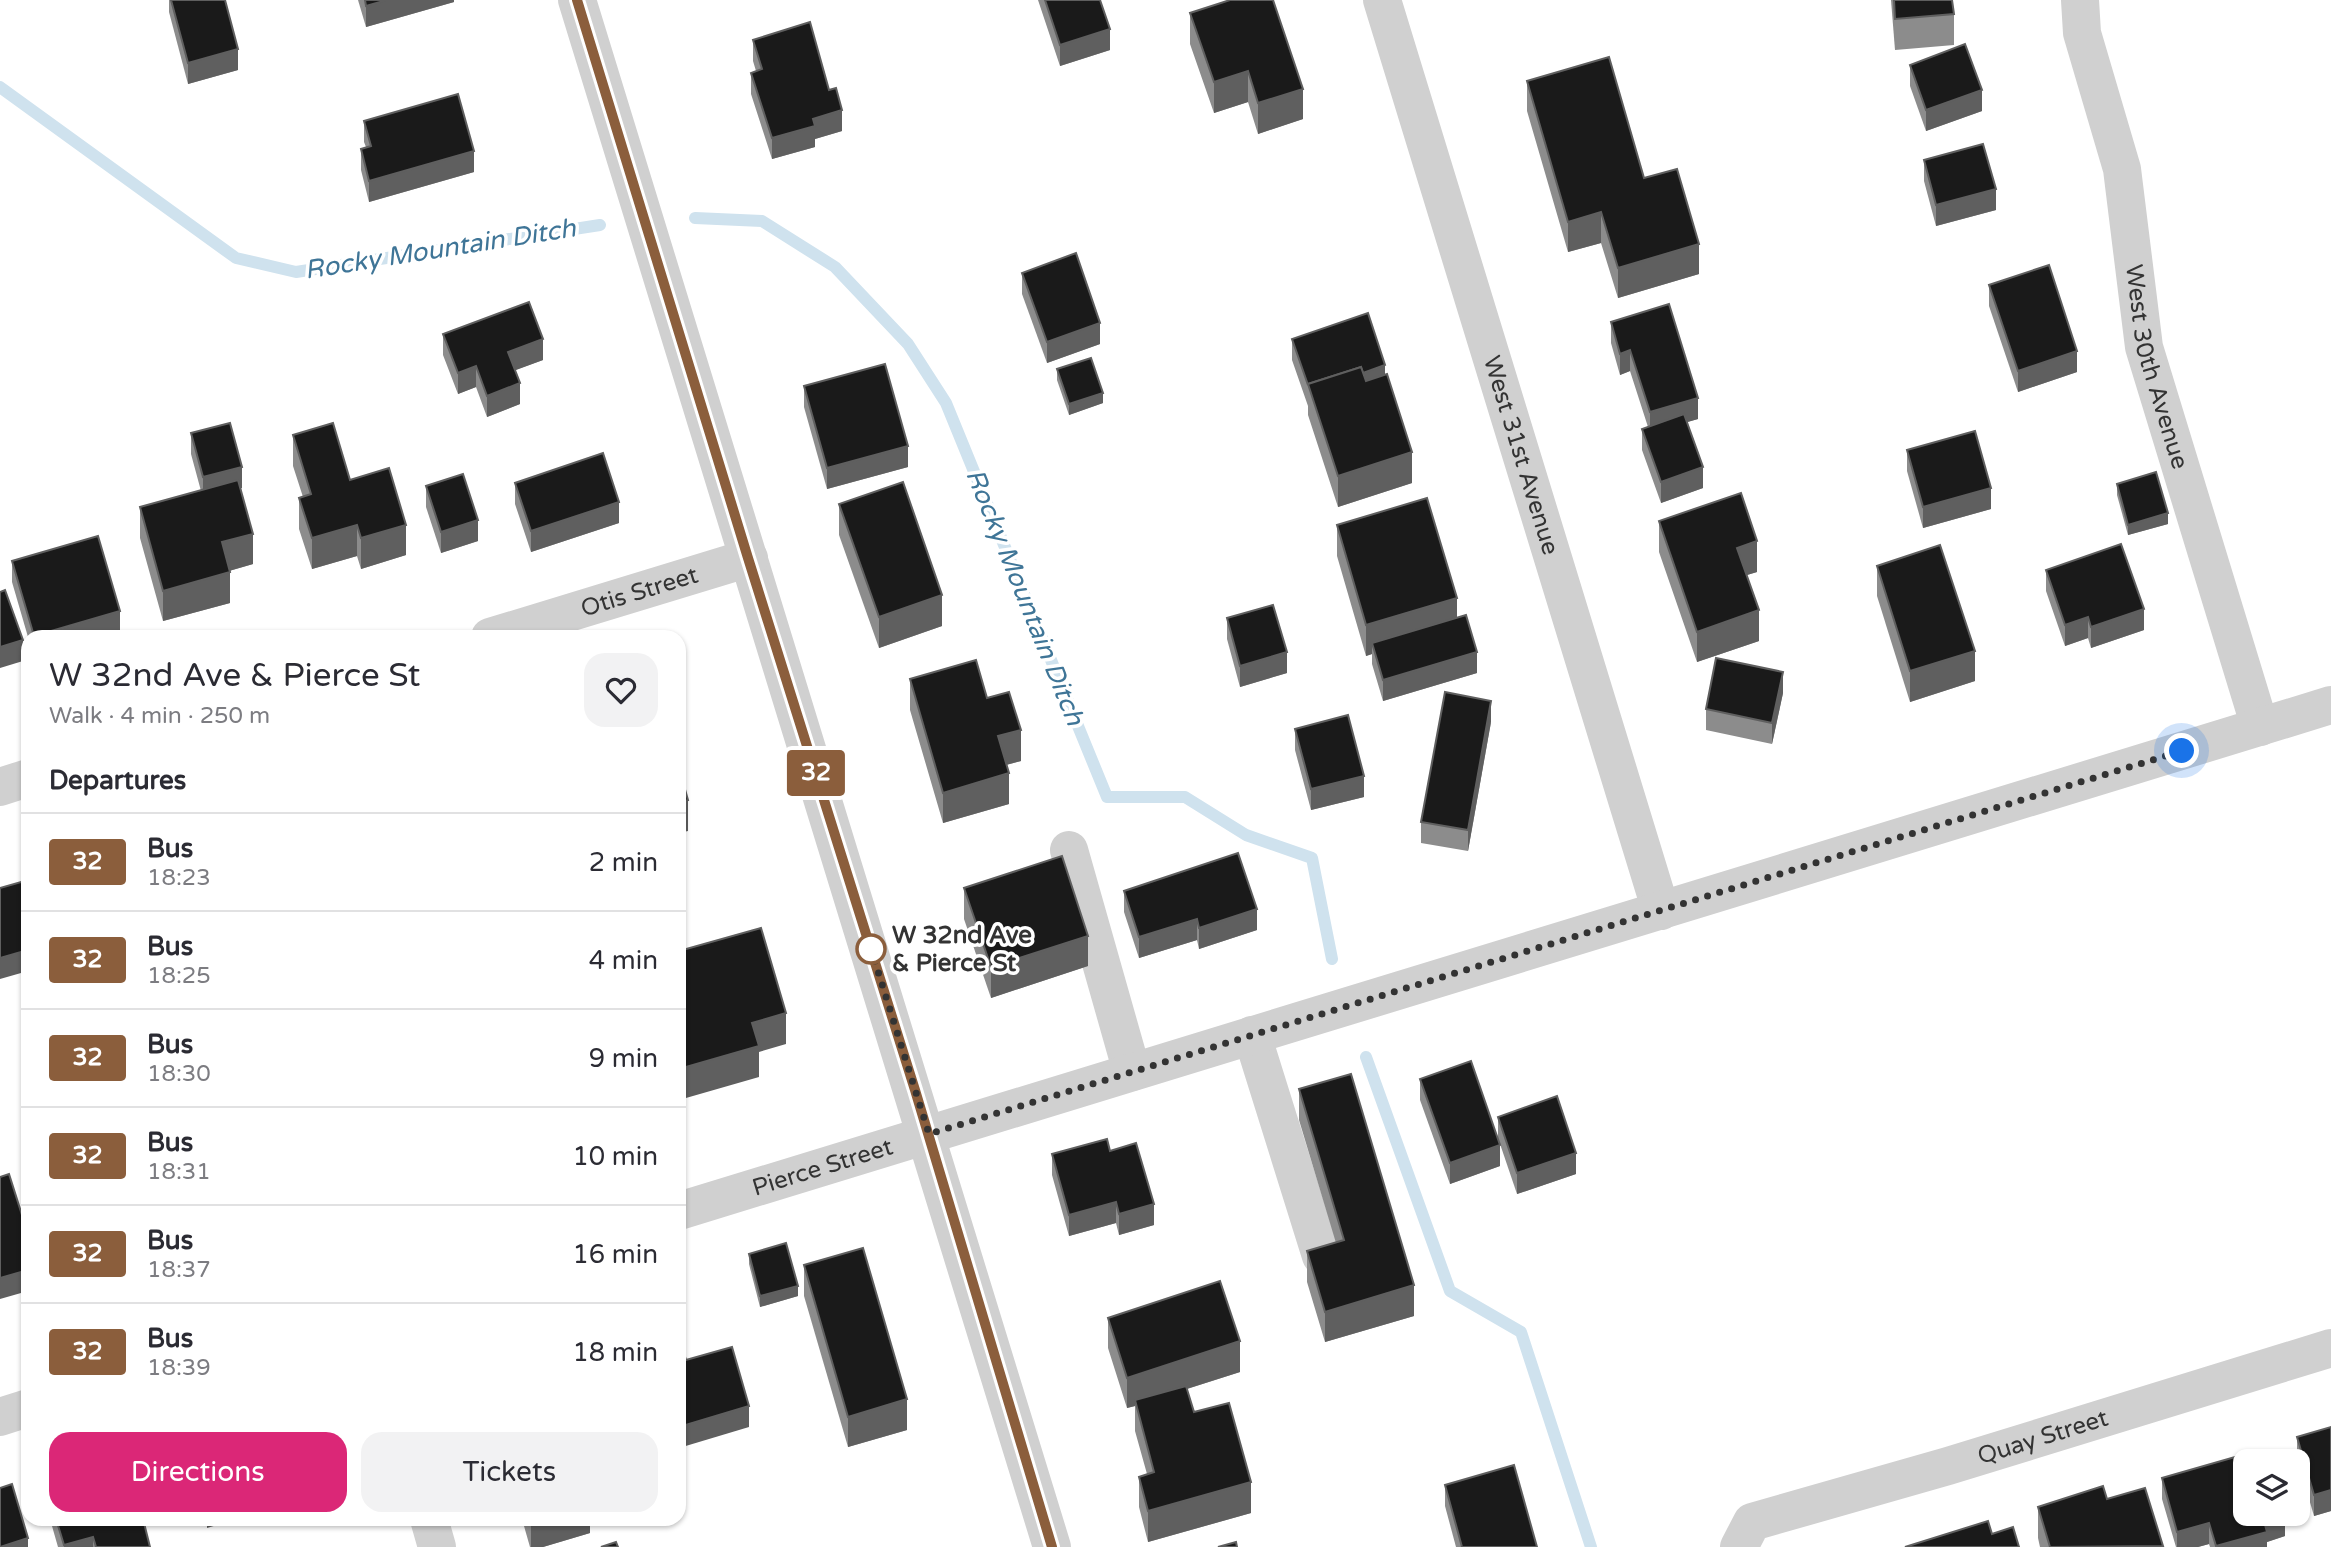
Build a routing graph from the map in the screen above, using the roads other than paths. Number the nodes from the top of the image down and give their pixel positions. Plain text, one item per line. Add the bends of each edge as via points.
1 (578, 0) edge
2 (1382, 0) edge
3 (2080, 0) edge
4 (748, 558) junction
5 (513, 630) edge
6 (2331, 705) edge
7 (2260, 727) junction
8 (21, 780) edge
9 (0, 787) edge
10 (1069, 850) dead end
11 (1661, 911) junction
12 (1252, 1035) junction
13 (1132, 1072) junction
14 (929, 1134) junction
15 (686, 1209) edge
16 (1321, 1256) edge
17 (2331, 1348) edge
18 (21, 1410) edge
19 (0, 1417) edge
20 (431, 1526) edge
21 (1745, 1535) edge
22 (437, 1547) edge
23 (1052, 1547) edge

1 - 4 street
2 - 11 street, West 31st Avenue
3 - 7 street, West 30th Avenue via 2081,33 2122,169 2144,346
4 - 5 street, Otis Street
4 - 14 street
6 - 7 street, Pierce Street
7 - 11 street, Pierce Street
8 - 9 street
10 - 13 street
11 - 12 street, Pierce Street
12 - 13 street, Pierce Street
12 - 16 street
13 - 14 street, Pierce Street
14 - 15 street, Pierce Street
14 - 23 street
17 - 21 street, Quay Street via 1948,1466
18 - 19 street
20 - 22 street

